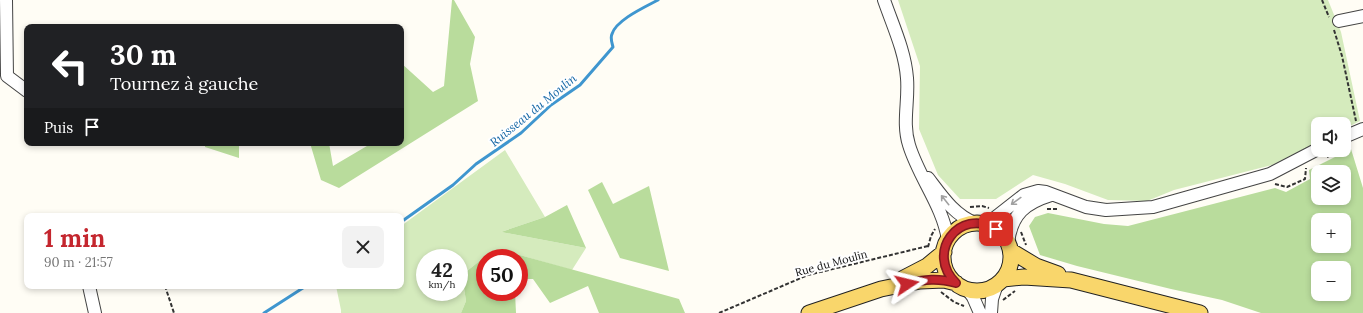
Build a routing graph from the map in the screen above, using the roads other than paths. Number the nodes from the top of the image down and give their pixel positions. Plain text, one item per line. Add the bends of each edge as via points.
1 (6, 0) edge
2 (884, 0) edge
3 (1363, 16) edge
4 (1334, 21) road end
5 (24, 89) edge
6 (1311, 153) edge
7 (916, 163) junction
8 (1051, 195) junction
9 (980, 224) junction
10 (946, 246) junction
11 (1009, 247) junction
12 (1072, 280) junction
13 (1000, 282) junction
14 (962, 286) junction
15 (90, 289) edge
16 (881, 289) junction
17 (95, 313) edge
18 (809, 313) edge
19 (980, 313) edge
20 (991, 313) edge
21 (1200, 313) edge

1 - 5 street via 7,76
2 - 7 street via 906,66 906,120 909,144
3 - 4 street
6 - 8 street via 1270,174 1152,207 1106,210 1086,207
9 -> 7 street via 966,220 955,211
7 - 10 street via 943,220
8 -> 9 street via 1038,191 1024,196
8 - 11 street via 1040,198 1017,216 1013,221
9 - 10 main road via 961,227
9 - 11 main road via 1000,232
10 - 14 main road via 946,269
10 - 16 main road via 937,259 922,269
11 - 12 main road via 1036,266
11 - 13 main road via 1009,268
12 - 13 main road via 1024,276
12 - 21 main road
13 - 14 main road via 983,290
13 - 20 street via 992,299
14 - 16 main road via 932,279
14 - 19 street via 973,297
15 - 17 street
16 - 18 main road

